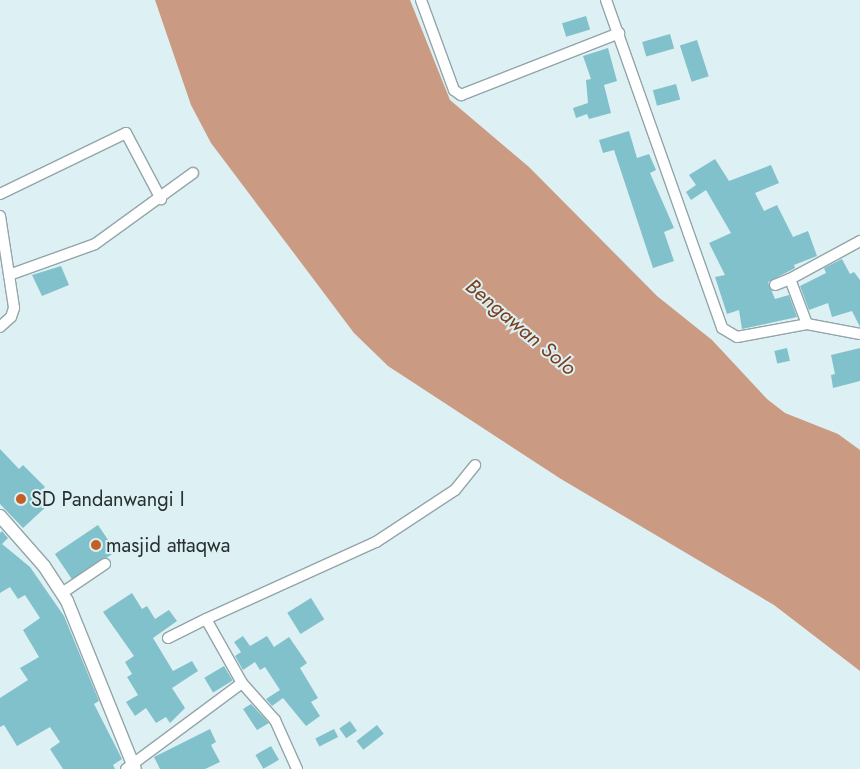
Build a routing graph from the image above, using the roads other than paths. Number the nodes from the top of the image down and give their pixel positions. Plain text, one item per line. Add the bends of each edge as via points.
1 (421, 0) edge
2 (606, 0) edge
3 (619, 33) junction
4 (193, 173) dead end
5 (0, 194) edge
6 (161, 199) junction
7 (0, 219) edge
8 (860, 241) edge
9 (9, 275) junction
10 (790, 279) junction
11 (775, 285) dead end
12 (807, 324) junction
13 (0, 327) edge
14 (860, 334) edge
15 (474, 465) dead end
16 (0, 516) edge
17 (105, 564) dead end
18 (62, 593) junction
19 (206, 619) junction
20 (168, 638) dead end
21 (242, 683) junction
22 (132, 768) edge
23 (297, 769) edge

1 - 3 street via 454,90 461,95
2 - 3 street
3 - 12 street via 722,328 736,337
4 - 6 street
5 - 6 street via 126,133
6 - 9 street via 95,244
7 - 9 street
8 - 10 street
9 - 13 street via 14,308 11,317
10 - 11 street
10 - 12 street
12 - 14 street
15 - 19 street via 455,490 376,542
16 - 18 street via 44,566
17 - 18 street
18 - 22 street
19 - 20 street
19 - 21 street
21 - 22 street
21 - 23 street via 275,720

